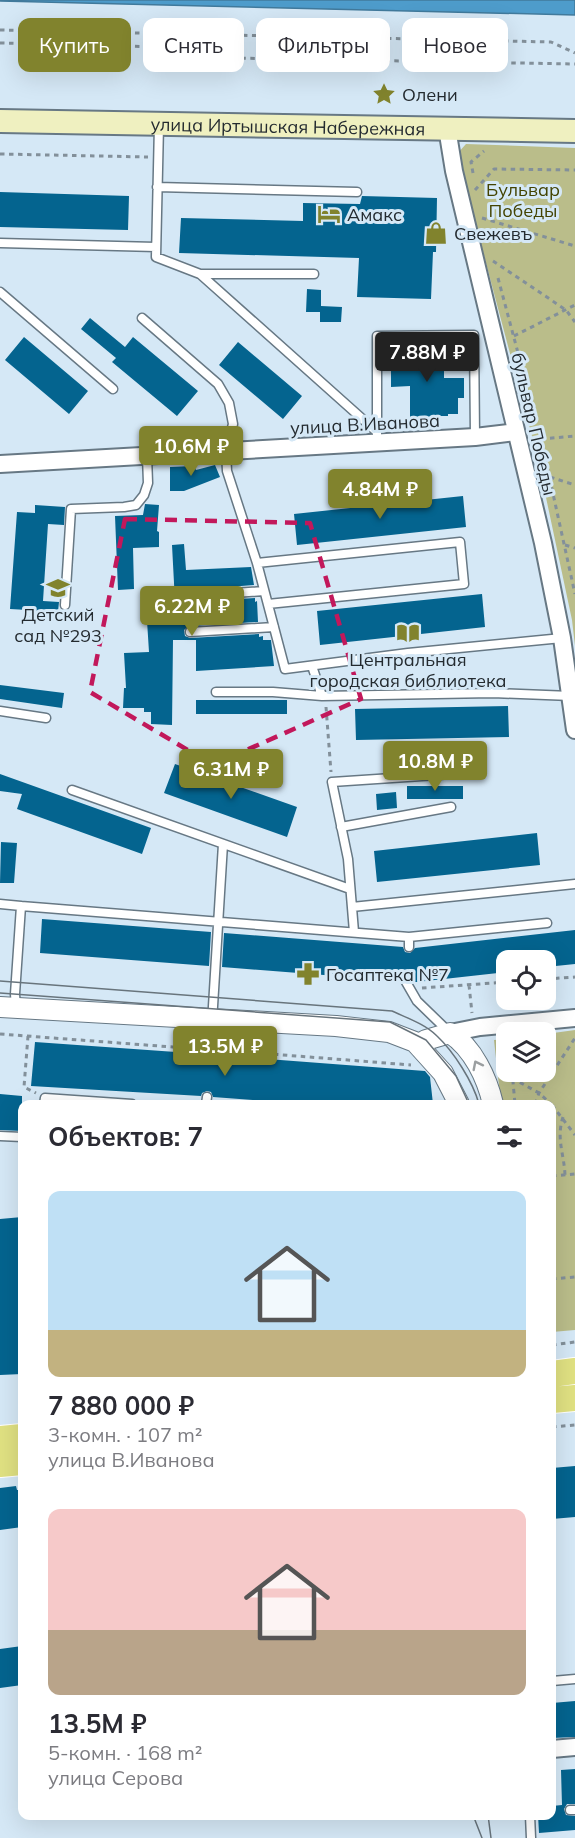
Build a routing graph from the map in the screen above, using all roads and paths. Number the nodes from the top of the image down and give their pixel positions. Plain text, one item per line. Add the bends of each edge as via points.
1 (0, 30) edge
2 (0, 43) edge
3 (575, 53) edge
4 (575, 64) edge
5 (0, 121) edge
6 (159, 125) junction
7 (447, 128) junction
8 (575, 131) edge
9 (484, 151) dead end
10 (0, 154) edge
11 (159, 157) junction
12 (575, 170) edge
13 (158, 187) junction
14 (474, 191) junction
15 (357, 192) dead end
16 (477, 200) dead end
17 (479, 209) dead end
18 (482, 218) junction
19 (484, 229) dead end
20 (0, 243) edge
21 (575, 246) edge
22 (156, 247) junction
23 (200, 274) junction
24 (314, 274) dead end
25 (0, 292) edge
26 (575, 305) edge
27 (566, 310) junction
28 (142, 318) dead end
29 (575, 322) edge
30 (514, 336) junction
31 (113, 389) dead end
32 (516, 432) junction
33 (575, 436) edge
34 (377, 437) junction
35 (475, 437) junction
36 (541, 439) junction
37 (226, 451) junction
38 (147, 456) junction
39 (0, 464) edge
40 (550, 477) dead end
41 (575, 485) edge
42 (565, 545) junction
43 (575, 548) edge
44 (257, 563) junction
45 (264, 591) junction
46 (575, 594) edge
47 (190, 596) dead end
48 (268, 604) junction
49 (64, 605) dead end
50 (274, 627) junction
51 (190, 632) dead end
52 (562, 638) junction
53 (312, 666) junction
54 (216, 692) dead end
55 (322, 696) junction
56 (571, 696) junction
57 (0, 711) edge
58 (46, 718) dead end
59 (575, 730) edge
60 (466, 773) dead end
61 (332, 782) junction
62 (72, 790) dead end
63 (451, 807) dead end
64 (341, 827) junction
65 (223, 844) junction
66 (575, 884) edge
67 (350, 889) junction
68 (0, 904) edge
69 (21, 906) junction
70 (352, 907) junction
71 (218, 921) junction
72 (547, 923) dead end
73 (354, 932) junction
74 (409, 937) junction
75 (409, 947) dead end
76 (575, 977) edge
77 (556, 978) edge
78 (496, 983) edge
79 (469, 984) junction
80 (408, 985) joint
81 (8, 1008) edge
82 (575, 1018) edge
83 (212, 1020) junction
84 (473, 1028) junction
85 (450, 1033) junction
86 (28, 1036) dead end
87 (575, 1038) edge
88 (419, 1045) junction
89 (210, 1055) dead end
90 (512, 1082) edge
91 (519, 1082) edge
92 (539, 1093) junction
93 (44, 1100) edge
94 (457, 1100) edge
95 (491, 1100) edge
96 (515, 1100) edge
97 (536, 1100) edge
98 (547, 1100) edge
99 (556, 1109) edge
100 (563, 1117) junction
101 (575, 1135) edge
102 (0, 1136) edge
103 (18, 1137) edge
104 (575, 1174) edge
105 (565, 1175) junction
106 (556, 1176) edge
107 (575, 1277) edge
108 (556, 1279) edge
109 (575, 1342) edge
110 (556, 1344) edge
111 (575, 1371) edge
112 (556, 1373) edge
113 (575, 1398) edge
114 (556, 1400) edge
115 (575, 1425) edge
116 (556, 1427) edge
117 (18, 1437) edge
118 (0, 1439) edge
119 (18, 1462) edge
120 (0, 1464) edge
121 (575, 1680) edge
122 (556, 1681) edge
123 (575, 1747) edge
124 (556, 1749) edge
125 (530, 1820) edge
126 (531, 1838) edge

1 - 3 path via 551,42
2 - 4 path via 201,48 231,58
5 - 6 main road, улица Иртышская Набережная
6 - 7 main road, улица Иртышская Набережная
6 - 11 lane
7 - 8 main road, улица Иртышская Набережная
7 - 32 street, бульвар Победы
9 - 14 path via 471,162
10 - 11 path
11 - 13 lane
12 - 14 path via 494,169
13 - 15 lane
13 - 22 lane
14 - 16 path
17 - 18 path
18 - 19 path
18 - 21 path
20 - 22 lane
22 - 23 lane via 156,257
23 - 24 lane
23 - 34 lane
25 - 31 lane
26 - 27 path
27 - 29 path
27 - 30 path
27 - 30 path via 493,261
28 - 37 lane via 218,384 229,403 233,424
30 - 36 path
32 - 35 street, улица В.Иванова
32 - 52 street, бульвар Победы
33 - 36 path
34 - 35 street, улица В.Иванова
34 - 35 lane via 377,336 474,335
34 - 37 street, улица В.Иванова
36 - 42 path
37 - 38 street, улица В.Иванова
37 - 44 lane via 227,471
38 - 39 street, улица В.Иванова
38 - 49 lane via 148,483 136,505 71,508
40 - 41 path
42 - 43 path
42 - 46 path
44 - 45 lane
44 - 48 lane via 460,542 464,584
45 - 47 lane
45 - 48 lane
48 - 50 lane
50 - 51 lane
50 - 53 lane via 285,669
52 - 53 lane
52 - 56 street, бульвар Победы
53 - 55 lane
54 - 55 lane
55 - 56 lane
55 - 61 path via 328,712
56 - 59 street, бульвар Победы
57 - 58 lane
60 - 61 lane
61 - 64 lane
62 - 65 lane
63 - 64 lane
64 - 67 lane
65 - 67 lane
65 - 71 lane
66 - 70 lane
67 - 70 lane
68 - 69 lane
69 - 71 lane
69 - 81 lane via 15,994
70 - 73 lane
71 - 73 lane
71 - 83 lane
72 - 74 lane
73 - 74 lane
74 - 75 lane
76 - 77 path
78 - 79 path
79 - 80 path
79 - 84 path
80 - 85 lane via 417,1001
81 - 83 street
82 - 84 street
83 - 88 street via 389,1032
83 - 89 lane
84 - 85 street
85 - 88 street
95 -> 85 street via 467,1047
86 - 93 path via 24,1086
87 - 92 path
88 - 94 street via 443,1073
90 - 96 path
91 - 92 path
92 - 97 path
92 - 98 path
99 - 100 path
100 - 101 path
100 - 105 path via 558,1138
102 - 103 lane
104 - 105 path
105 - 106 path
107 - 108 path
109 - 110 path
111 - 112 main road
113 - 114 main road
115 - 116 path
117 - 118 main road
119 - 120 main road
121 - 122 lane
123 - 124 street
125 - 126 lane

